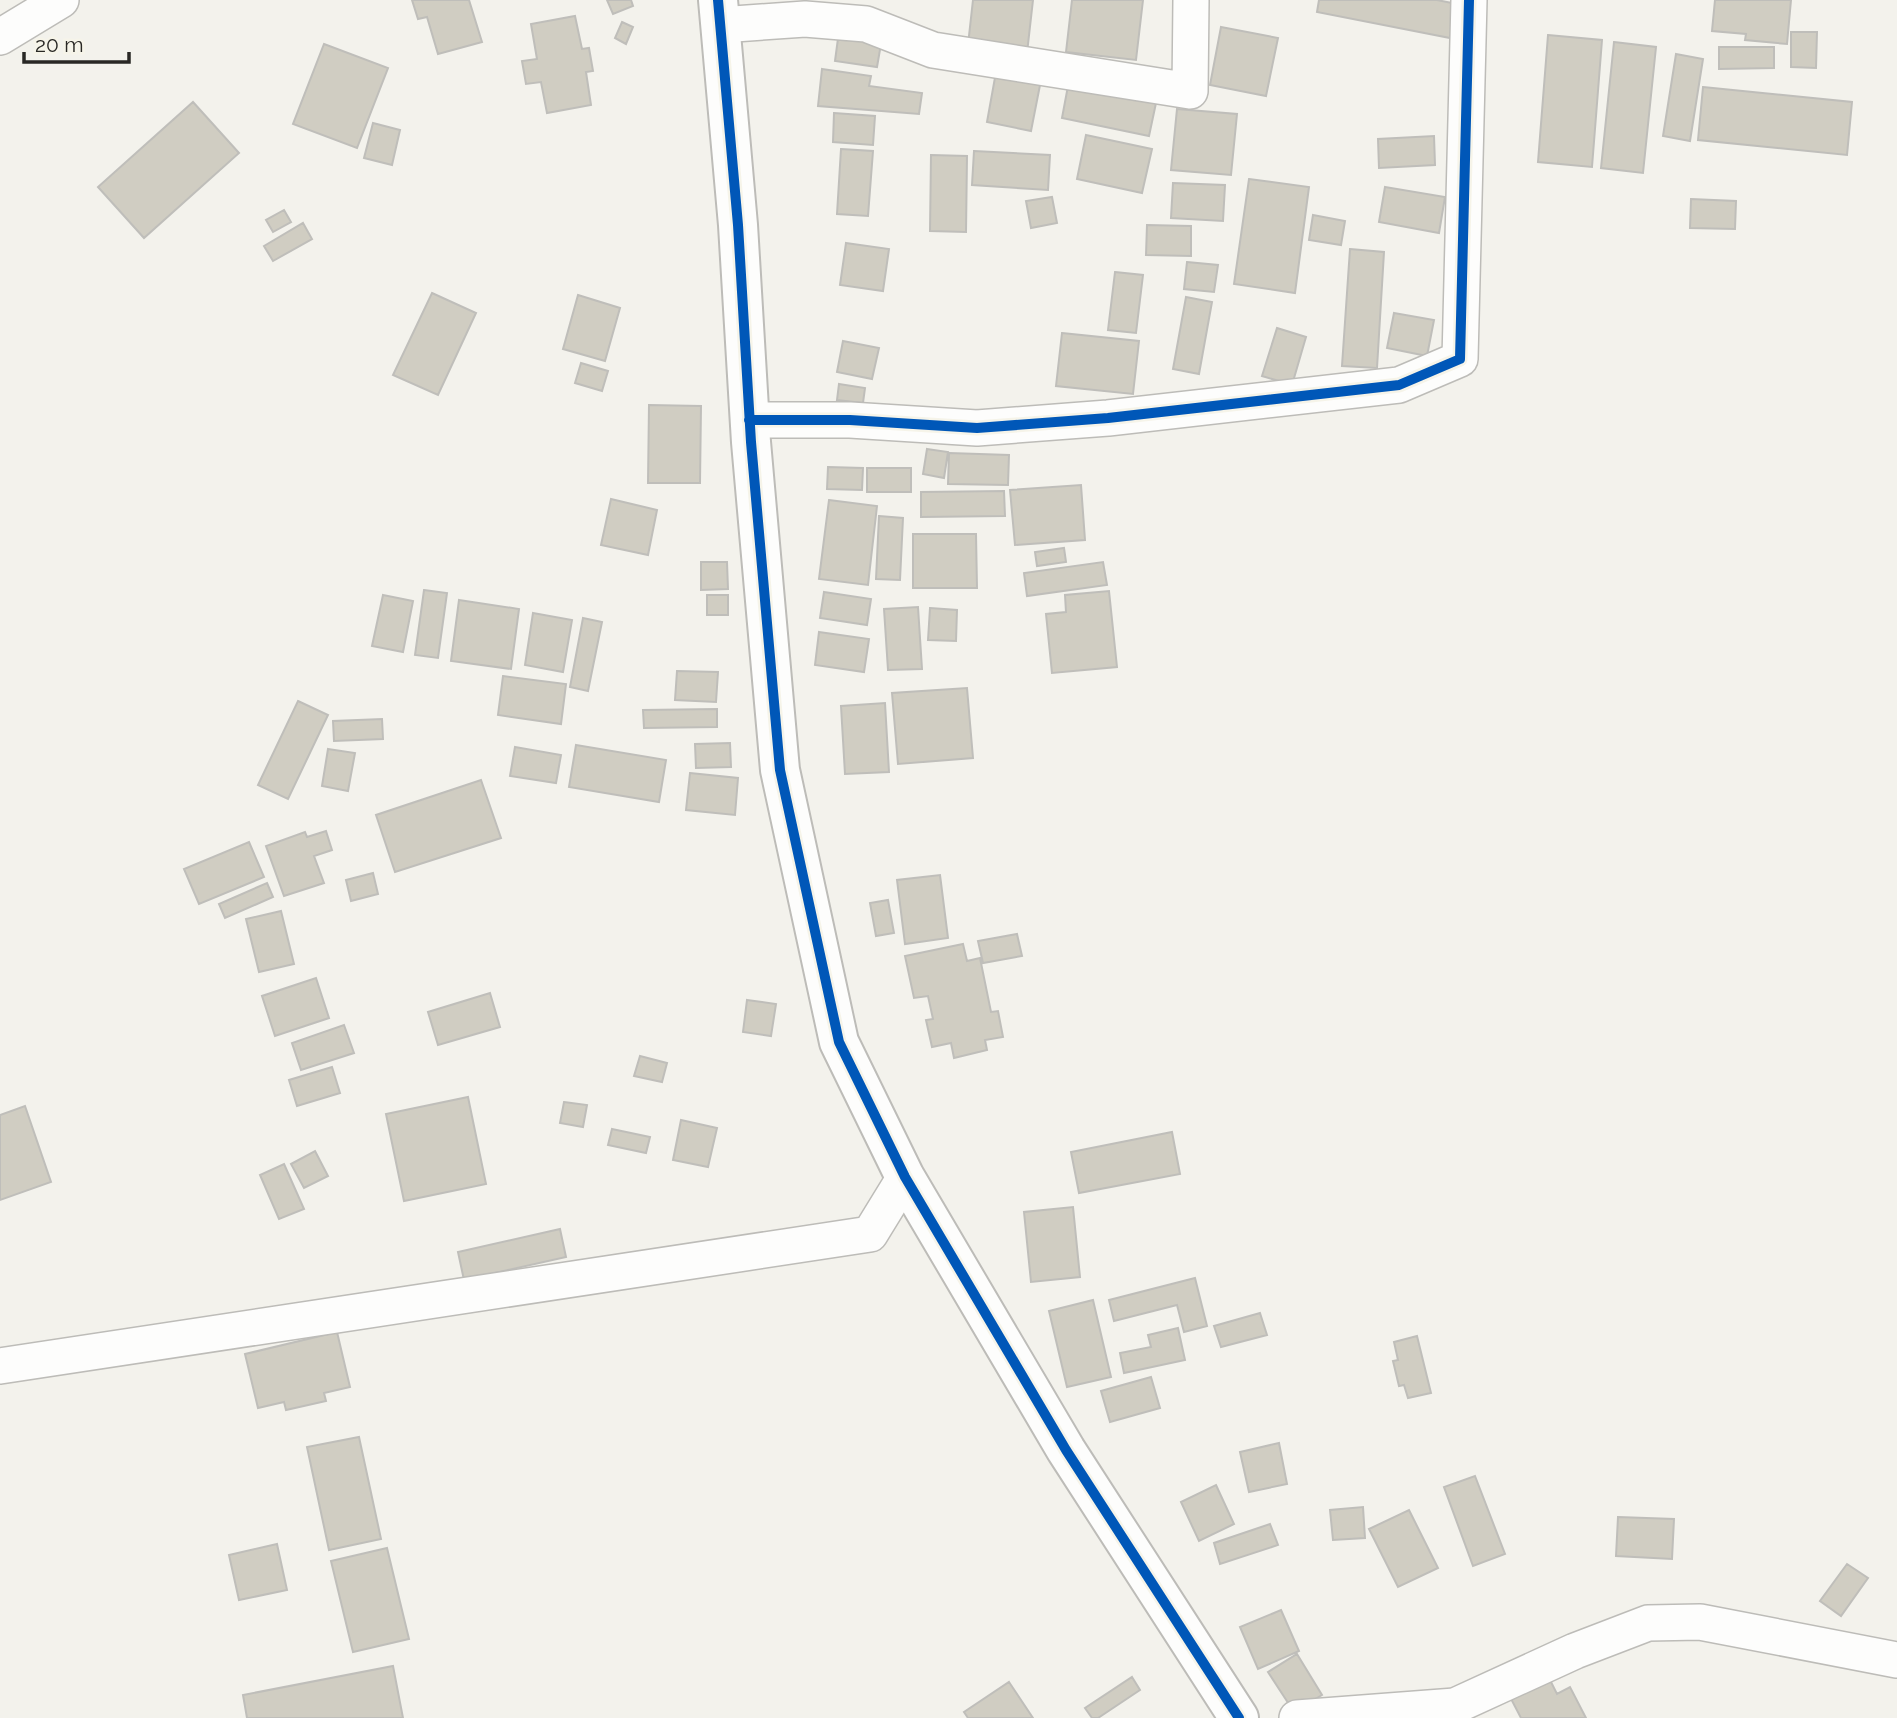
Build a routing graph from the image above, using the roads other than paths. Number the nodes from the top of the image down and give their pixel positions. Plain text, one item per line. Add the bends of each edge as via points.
1 (61, 0) edge
2 (1191, 0) edge
3 (1469, 0) edge
4 (719, 13) edge
5 (0, 37) edge
6 (749, 420) junction
7 (905, 1177) junction
8 (0, 1366) edge
9 (1897, 1660) edge
10 (1239, 1718) edge
11 (1297, 1718) edge

1 - 5 street
2 - 4 street via 1190,91 933,50 866,24
3 - 6 street via 1460,359 1399,385 1108,418 978,428 850,420
4 - 6 street
6 - 7 street via 780,770 839,1042
7 - 8 street via 870,1234
7 - 10 street via 1066,1450
9 - 11 street via 1700,1622 1648,1623 1455,1706

